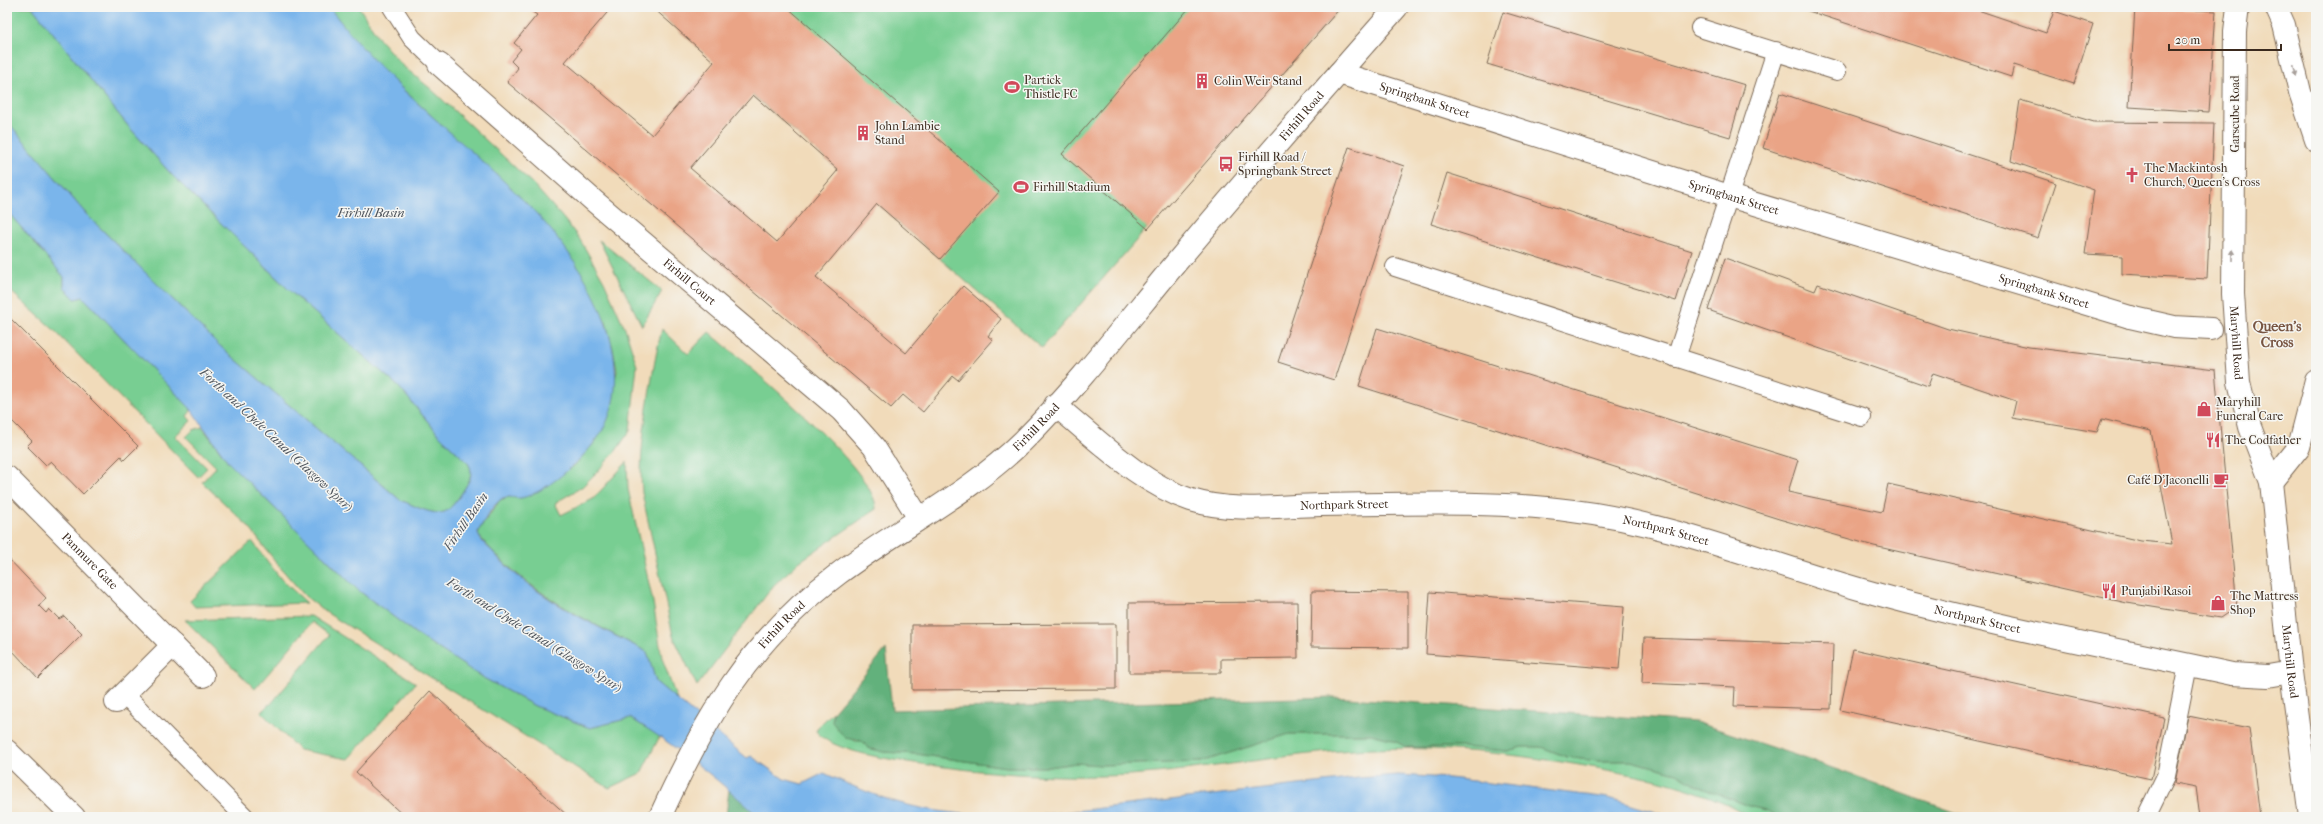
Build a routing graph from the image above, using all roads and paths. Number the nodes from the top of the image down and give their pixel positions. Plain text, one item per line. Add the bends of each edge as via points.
1 (1397, 7) edge
2 (2238, 7) edge
3 (2276, 7) edge
4 (398, 9) edge
5 (1700, 28) dead end
6 (1776, 51) junction
7 (439, 64) joint
8 (1837, 71) dead end
9 (1339, 73) junction
10 (2316, 140) edge
11 (1729, 196) junction
12 (1395, 266) dead end
13 (2233, 294) joint
14 (2211, 329) dead end
15 (1676, 358) junction
16 (2316, 381) edge
17 (1055, 405) junction
18 (1862, 417) dead end
19 (7, 477) edge
20 (2271, 482) junction
21 (919, 518) junction
22 (173, 645) junction
23 (2188, 665) junction
24 (2291, 672) junction
25 (203, 676) dead end
26 (120, 698) joint
27 (7, 751) edge
28 (74, 817) edge
29 (245, 817) edge
30 (660, 817) edge
31 (2146, 817) edge
32 (2310, 817) edge

1 - 9 street, Firhill Road
13 -> 2 street, Garscube Road via 2235,31
3 -> 10 street via 2284,25 2300,92
4 - 7 lane via 412,38
5 - 6 lane
6 - 8 lane
6 - 11 lane
7 - 21 street, Firhill Court via 600,206 841,410 874,447
9 - 11 street, Springbank Street
9 - 17 street, Firhill Road
11 - 14 street, Springbank Street via 2130,317 2174,326
11 - 15 lane
12 - 15 lane
13 - 20 street, Maryhill Road via 2239,382 2250,427
15 - 18 lane
16 - 20 street via 2299,447
17 - 21 street, Firhill Road via 1022,442 987,472
17 - 23 street, Northpark Street via 1145,477 1174,493 1208,504 1251,508 1464,505 1564,510 1599,515 1701,540 1858,589 1950,613
19 - 22 street, Panmure Gate
20 - 24 street, Maryhill Road
21 - 30 street, Firhill Road via 837,574 801,604 756,649 716,705
22 - 25 street, Panmure Gate
22 - 26 street
23 - 24 street, Northpark Street via 2242,676 2268,676
23 - 31 lane via 2166,776
24 - 32 street, Maryhill Road
26 - 29 lane
27 - 28 street

